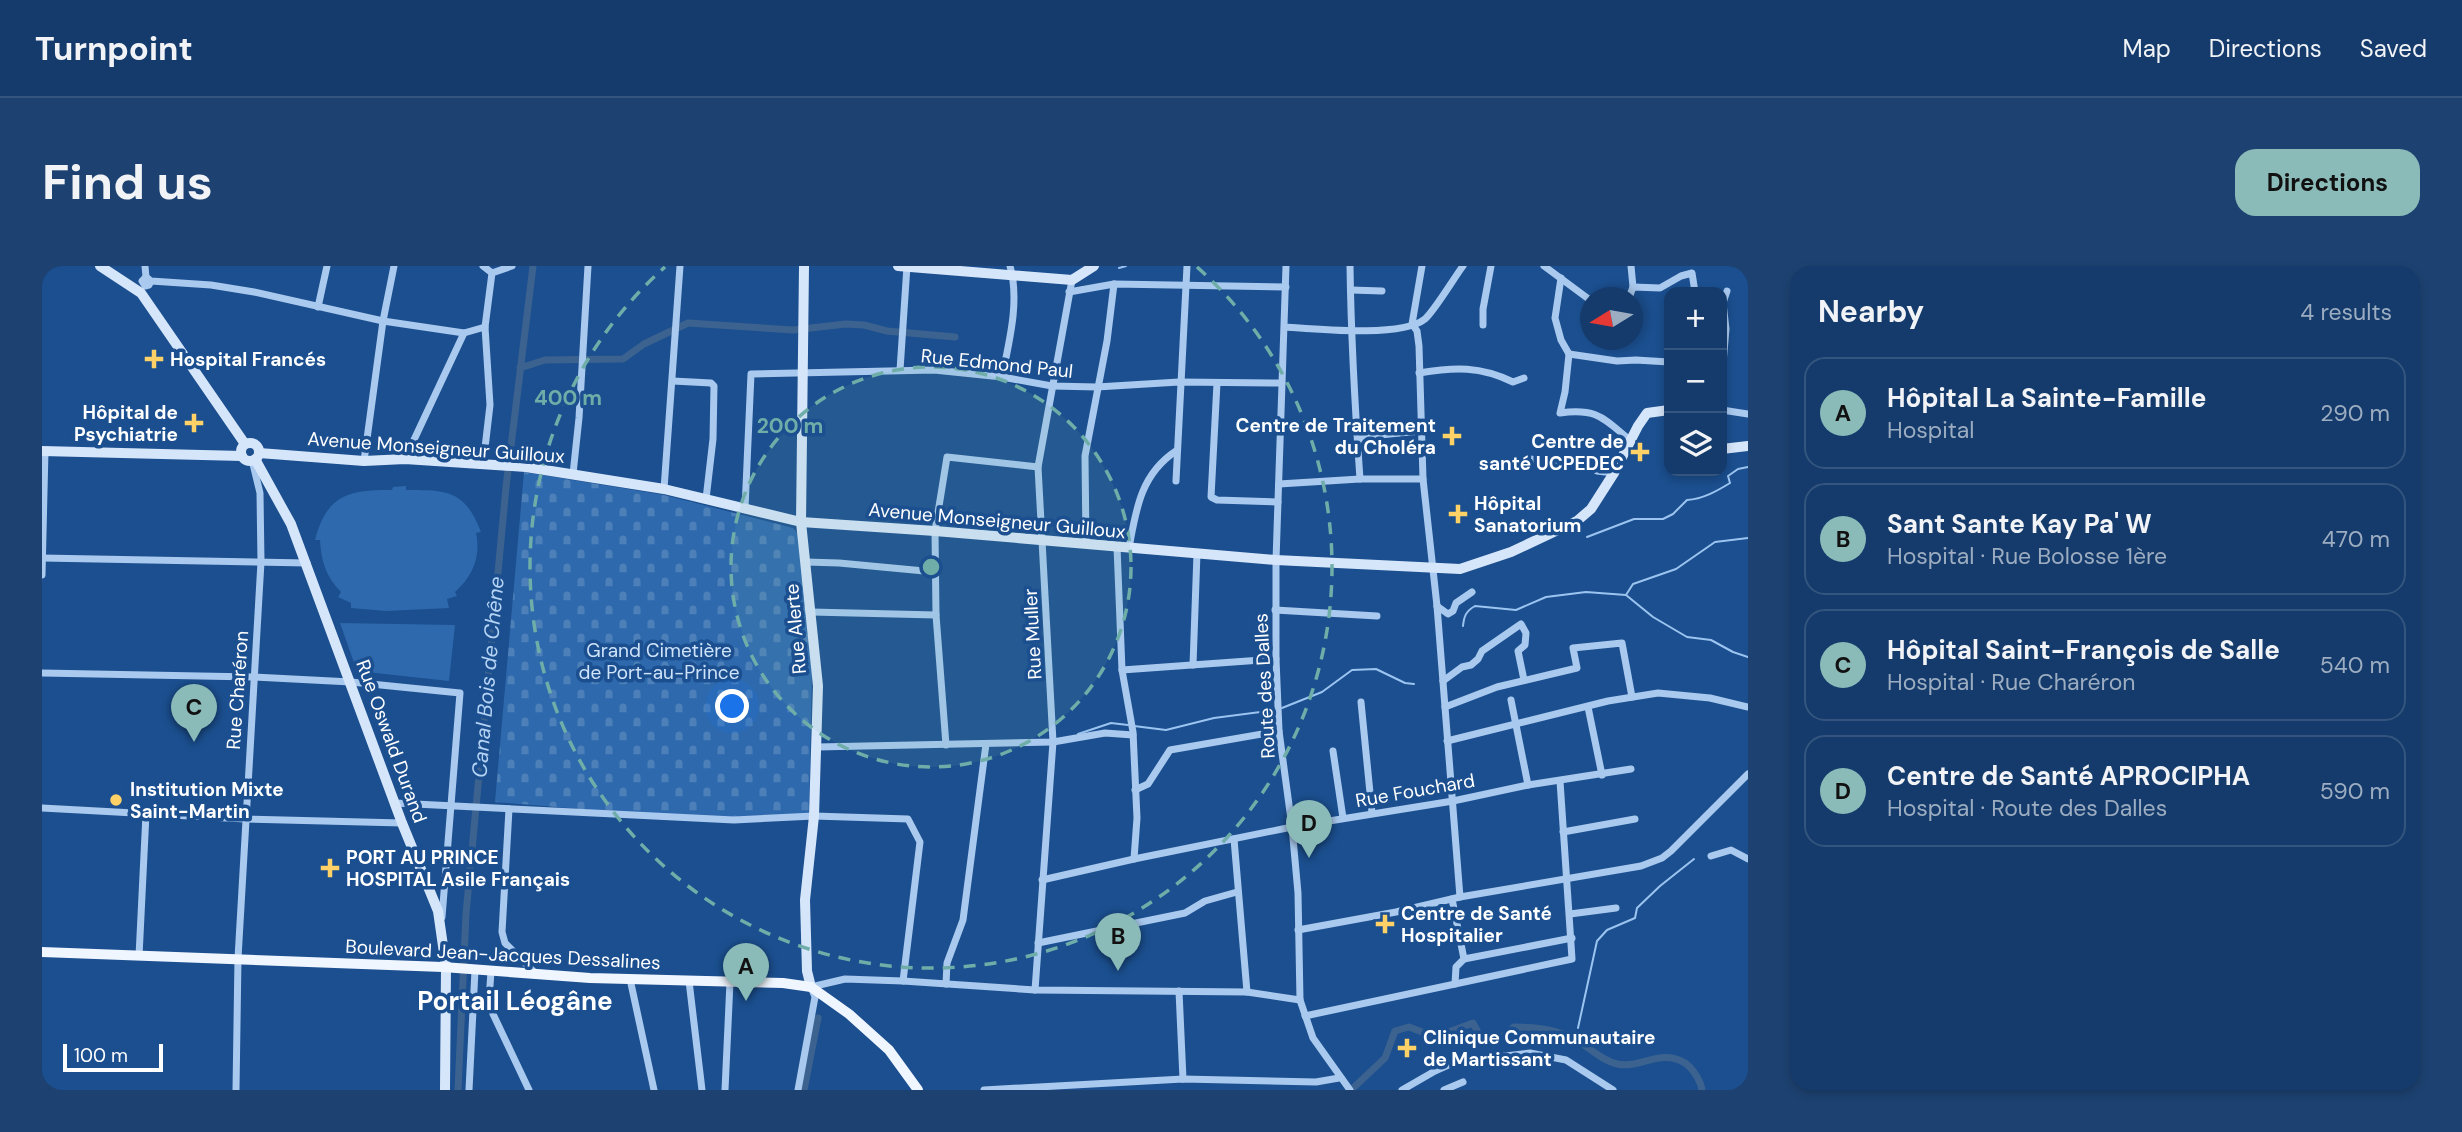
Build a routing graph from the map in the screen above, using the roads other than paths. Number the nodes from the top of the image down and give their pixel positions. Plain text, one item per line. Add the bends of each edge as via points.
1 (100, 266) edge
2 (145, 266) edge
3 (327, 266) edge
4 (394, 266) edge
5 (484, 266) edge
6 (512, 266) edge
7 (588, 266) edge
8 (680, 266) edge
9 (804, 266) edge
10 (1094, 266) edge
11 (1187, 266) edge
12 (1286, 266) edge
13 (1350, 266) edge
14 (1422, 266) edge
15 (1463, 266) edge
16 (1491, 266) edge
17 (1544, 266) edge
18 (1631, 266) edge
19 (904, 267) edge
20 (1011, 271) edge
21 (492, 273) junction
22 (1561, 278) junction
23 (1072, 280) junction
24 (146, 284) junction
25 (1115, 284) junction
26 (1185, 287) junction
27 (1633, 287) edge
28 (1643, 287) edge
29 (1694, 287) edge
30 (1286, 288) junction
31 (1350, 290) junction
32 (1382, 291) dead end
33 (1069, 292) junction
34 (1580, 292) edge
35 (318, 307) junction
36 (383, 321) junction
37 (1412, 324) junction
38 (1483, 325) dead end
39 (485, 327) junction
40 (1284, 327) junction
41 (1350, 331) junction
42 (464, 333) junction
43 (1569, 354) junction
44 (1664, 362) edge
45 (900, 370) junction
46 (803, 372) junction
47 (1419, 373) junction
48 (1002, 377) junction
49 (1524, 378) dead end
50 (674, 381) junction
51 (1180, 382) junction
52 (1217, 383) junction
53 (1282, 383) junction
54 (1052, 386) junction
55 (1097, 387) junction
56 (1664, 411) edge
57 (1727, 411) edge
58 (1748, 414) edge
59 (1421, 431) junction
60 (1357, 440) junction
61 (1630, 440) junction
62 (245, 444) junction
63 (1748, 446) edge
64 (1727, 448) edge
65 (44, 451) edge
66 (1176, 451) junction
67 (252, 457) junction
68 (405, 459) junction
69 (1528, 459) dead end
70 (364, 461) junction
71 (483, 464) junction
72 (1038, 467) junction
73 (1614, 473) junction
74 (573, 474) junction
75 (1360, 479) junction
76 (1423, 479) junction
77 (1176, 481) dead end
78 (1279, 484) junction
79 (664, 489) junction
80 (706, 499) junction
81 (1278, 502) junction
82 (745, 509) junction
83 (801, 522) junction
84 (935, 531) junction
85 (1043, 542) junction
86 (1086, 544) junction
87 (1117, 547) junction
88 (1129, 548) junction
89 (1197, 553) junction
90 (42, 558) edge
91 (1276, 560) junction
92 (261, 562) junction
93 (806, 562) junction
94 (307, 564) junction
95 (1432, 567) junction
96 (934, 572) junction
97 (42, 575) edge
98 (1472, 592) dead end
99 (1437, 606) junction
100 (1275, 610) junction
101 (811, 612) junction
102 (936, 615) junction
103 (1377, 616) dead end
104 (1276, 659) junction
105 (1193, 665) junction
106 (1122, 670) junction
107 (42, 673) edge
108 (253, 677) junction
109 (1524, 680) junction
110 (1443, 681) junction
111 (351, 682) junction
112 (1632, 696) junction
113 (1511, 700) dead end
114 (1361, 702) dead end
115 (1445, 707) junction
116 (1588, 707) junction
117 (1748, 707) edge
118 (1516, 724) junction
119 (1279, 728) junction
120 (1133, 735) junction
121 (1447, 741) junction
122 (1053, 742) junction
123 (986, 744) junction
124 (946, 746) junction
125 (817, 747) junction
126 (1333, 751) dead end
127 (1631, 769) dead end
128 (1748, 774) edge
129 (1602, 775) junction
130 (1560, 781) junction
131 (1528, 785) junction
132 (1135, 790) junction
133 (1453, 801) junction
134 (395, 803) junction
135 (453, 805) junction
136 (42, 808) edge
137 (509, 809) junction
138 (1372, 813) junction
139 (146, 814) junction
140 (814, 817) junction
141 (1343, 818) junction
142 (245, 819) junction
143 (1635, 819) dead end
144 (402, 823) junction
145 (1292, 827) junction
146 (1563, 832) junction
147 (1234, 839) junction
148 (1711, 856) dead end
149 (1134, 859) junction
150 (1748, 859) edge
151 (1042, 880) junction
152 (1567, 880) junction
153 (1237, 891) junction
154 (1461, 897) junction
155 (1452, 899) junction
156 (1616, 908) dead end
157 (1570, 914) junction
158 (1298, 930) junction
159 (442, 932) junction
160 (1572, 938) junction
161 (1038, 943) junction
162 (42, 952) edge
163 (139, 956) junction
164 (238, 958) junction
165 (1464, 960) junction
166 (450, 968) junction
167 (474, 970) junction
168 (491, 971) junction
169 (536, 974) junction
170 (630, 979) junction
171 (689, 981) junction
172 (903, 981) junction
173 (730, 982) junction
174 (946, 984) junction
175 (1455, 985) junction
176 (811, 987) junction
177 (1035, 990) junction
178 (1179, 990) junction
179 (1247, 992) junction
180 (1300, 1000) junction
181 (1305, 1016) junction
182 (1183, 1079) junction
183 (1281, 1081) junction
184 (1341, 1081) junction
185 (1463, 1082) dead end
186 (1013, 1088) edge
187 (236, 1090) edge
188 (445, 1090) edge
189 (469, 1090) edge
190 (529, 1090) edge
191 (654, 1090) edge
192 (702, 1090) edge
193 (725, 1090) edge
194 (798, 1090) edge
195 (918, 1090) edge
196 (984, 1090) edge
197 (1281, 1090) edge
198 (1350, 1090) edge
199 (1402, 1090) edge
200 (1444, 1090) edge
201 (1613, 1090) edge

1 - 24 street
2 - 24 street
3 - 35 street
4 - 36 street
5 - 21 street
6 - 21 street
7 - 74 street
8 - 50 street
9 - 46 street, Rue Alerte
10 - 23 street
11 - 26 street
12 - 30 street, Route des Dalles
13 - 31 street
14 - 37 street
15 - 37 street via 1424,319
16 - 38 street
17 - 22 street
18 - 27 street
19 - 20 street
19 - 45 street
20 - 23 street
20 - 48 street via 1011,330
21 - 39 street
22 - 34 street
22 - 43 street via 1555,318
23 - 33 street, Rue Muller
24 - 35 street via 211,285
24 - 62 street
25 - 26 street
25 - 33 street
25 - 55 street
26 - 30 street
26 - 51 street
28 - 29 street via 1660,288 1692,274
30 - 40 street, Route des Dalles
31 - 32 street
31 - 41 street
33 - 54 street, Rue Muller
35 - 36 street
36 - 42 street
36 - 70 street
37 - 41 street via 1384,331
37 - 47 street via 1417,331
39 - 42 street
39 - 71 street via 490,405
40 - 41 street
40 - 53 street, Route des Dalles
41 - 60 street
42 - 68 street
43 - 44 street
43 - 61 street via 1560,413 1598,414
45 - 46 street, Rue Edmond Paul
45 - 48 street, Rue Edmond Paul
46 - 82 street, Rue Edmond Paul via 751,374
46 - 83 street, Rue Alerte
47 - 49 street via 1447,368 1500,374 1513,382
47 - 59 street
48 - 54 street, Rue Edmond Paul
50 - 79 street
50 - 80 street via 714,386
51 - 52 street, Rue Edmond Paul
51 - 55 street, Rue Edmond Paul
51 - 66 street
52 - 53 street, Rue Edmond Paul
52 - 81 street via 1211,496
53 - 78 street, Route des Dalles
54 - 55 street, Rue Edmond Paul
54 - 72 street, Rue Muller
55 - 86 street via 1084,456
56 - 61 street, Avenue Monseigneur Guilloux via 1647,413
57 - 58 street
59 - 60 street
59 - 76 street
60 - 75 street
61 - 73 street, Avenue Monseigneur Guilloux
62 - 67 street via 241,451
62 - 67 street via 258,447
63 - 64 street
65 - 67 street, Avenue Monseigneur Guilloux
65 - 90 street
66 - 77 street
66 - 88 street via 1146,481
67 - 70 street, Avenue Monseigneur Guilloux
67 - 92 street, Rue Charéron via 260,493
67 - 94 street, Rue Oswald Durand via 291,524
68 - 70 street, Avenue Monseigneur Guilloux
68 - 71 street, Avenue Monseigneur Guilloux
69 - 73 street via 1577,463
71 - 74 street, Avenue Monseigneur Guilloux
72 - 84 street via 947,457
72 - 85 street, Rue Muller
73 - 95 street, Avenue Monseigneur Guilloux via 1591,509 1577,521 1473,565
74 - 79 street, Avenue Monseigneur Guilloux
75 - 76 street
75 - 78 street
76 - 95 street
78 - 81 street, Route des Dalles
79 - 80 street, Avenue Monseigneur Guilloux
80 - 82 street, Avenue Monseigneur Guilloux
81 - 91 street, Route des Dalles
82 - 83 street, Avenue Monseigneur Guilloux
83 - 84 street, Avenue Monseigneur Guilloux
83 - 93 street, Rue Alerte
84 - 85 street, Avenue Monseigneur Guilloux
84 - 96 street
85 - 86 street, Avenue Monseigneur Guilloux
85 - 122 street, Rue Muller
86 - 87 street, Avenue Monseigneur Guilloux
87 - 88 street, Avenue Monseigneur Guilloux
87 - 106 street
88 - 89 street, Avenue Monseigneur Guilloux
89 - 91 street, Avenue Monseigneur Guilloux
89 - 105 street
90 - 92 street
90 - 97 street
91 - 95 street, Avenue Monseigneur Guilloux
91 - 100 street, Route des Dalles
92 - 94 street
92 - 108 street, Rue Charéron
93 - 96 street
93 - 101 street, Rue Alerte
94 - 111 street, Rue Oswald Durand
95 - 99 street
96 - 102 street
98 - 99 street via 1448,614
99 - 110 street
100 - 103 street
100 - 104 street, Route des Dalles
101 - 102 street
101 - 125 street, Rue Alerte via 818,685
102 - 124 street
104 - 105 street
104 - 119 street, Route des Dalles
105 - 106 street
106 - 120 street
107 - 108 street
108 - 111 street
108 - 142 street, Rue Charéron
109 - 110 street via 1518,651 1525,645 1526,633 1521,624 1471,665
109 - 112 street via 1577,668 1573,648 1622,643
109 - 115 street
110 - 115 street
111 - 134 street, Rue Oswald Durand
111 - 135 street via 460,693
112 - 116 street
112 - 117 street via 1658,693
113 - 118 street
114 - 138 street
115 - 121 street
116 - 118 street
116 - 129 street
118 - 121 street
118 - 131 street
119 - 132 street via 1170,750 1148,784
119 - 145 street, Route des Dalles
120 - 122 street via 1105,733
120 - 132 street
121 - 133 street
122 - 123 street
122 - 151 street, Rue Muller
123 - 124 street
123 - 174 street via 963,920 947,963
124 - 125 street
125 - 140 street, Rue Alerte
126 - 141 street
127 - 129 street, Rue Fouchard
128 - 152 street via 1662,858
129 - 130 street, Rue Fouchard
130 - 131 street, Rue Fouchard
130 - 146 street
131 - 133 street, Rue Fouchard
132 - 149 street
133 - 138 street, Rue Fouchard
133 - 154 street
134 - 135 street
134 - 144 street, Rue Oswald Durand
135 - 137 street
135 - 159 street
136 - 139 street
137 - 140 street via 734,820
137 - 169 street via 502,932 505,943
138 - 141 street, Rue Fouchard
139 - 142 street
139 - 163 street
140 - 172 street via 908,819 918,834
140 - 176 street, Rue Alerte via 805,900
141 - 145 street, Rue Fouchard
142 - 144 street
142 - 164 street, Rue Charéron
143 - 146 street
144 - 159 street, Rue Oswald Durand
145 - 147 street, Rue Fouchard
145 - 158 street, Route des Dalles
146 - 152 street
147 - 149 street, Rue Fouchard
147 - 153 street
148 - 150 street via 1731,850
149 - 151 street, Rue Fouchard
151 - 161 street, Rue Muller
152 - 154 street
152 - 157 street
153 - 161 street via 1185,912
153 - 179 street
154 - 155 street
155 - 158 street
155 - 165 street
156 - 157 street
157 - 160 street
158 - 180 street, Route des Dalles
159 - 166 street, Rue Oswald Durand
160 - 165 street
160 - 175 street via 1572,959
161 - 177 street, Rue Muller
162 - 163 main road, Boulevard Jean-Jacques Dessalines
163 - 164 main road, Boulevard Jean-Jacques Dessalines
164 - 166 main road, Boulevard Jean-Jacques Dessalines
164 - 187 street, Rue Charéron
165 - 175 street via 1455,967
166 - 167 main road, Boulevard Jean-Jacques Dessalines
166 - 188 street, Rue Oswald Durand
167 - 168 main road, Boulevard Jean-Jacques Dessalines
167 - 189 street
168 - 169 main road, Boulevard Jean-Jacques Dessalines
168 - 190 street via 493,1014
169 - 170 main road, Boulevard Jean-Jacques Dessalines
170 - 171 main road, Boulevard Jean-Jacques Dessalines
170 - 191 street
171 - 173 main road, Boulevard Jean-Jacques Dessalines
171 - 192 street
172 - 174 street
172 - 176 street via 845,979
173 - 176 main road, Boulevard Jean-Jacques Dessalines
173 - 193 street
174 - 177 street
175 - 181 street
176 - 194 street via 815,997
176 - 195 main road, Boulevard Jean-Jacques Dessalines via 869,1030
177 - 178 street
178 - 179 street
178 - 182 street
179 - 180 street
180 - 181 street, Route des Dalles
181 - 184 street, Route des Dalles via 1313,1038
182 - 183 street
182 - 186 street
183 - 184 street
183 - 197 street
184 - 198 street, Route des Dalles
185 - 200 street
186 - 196 street
199 - 201 street via 1455,1062 1530,1053 1566,1060

